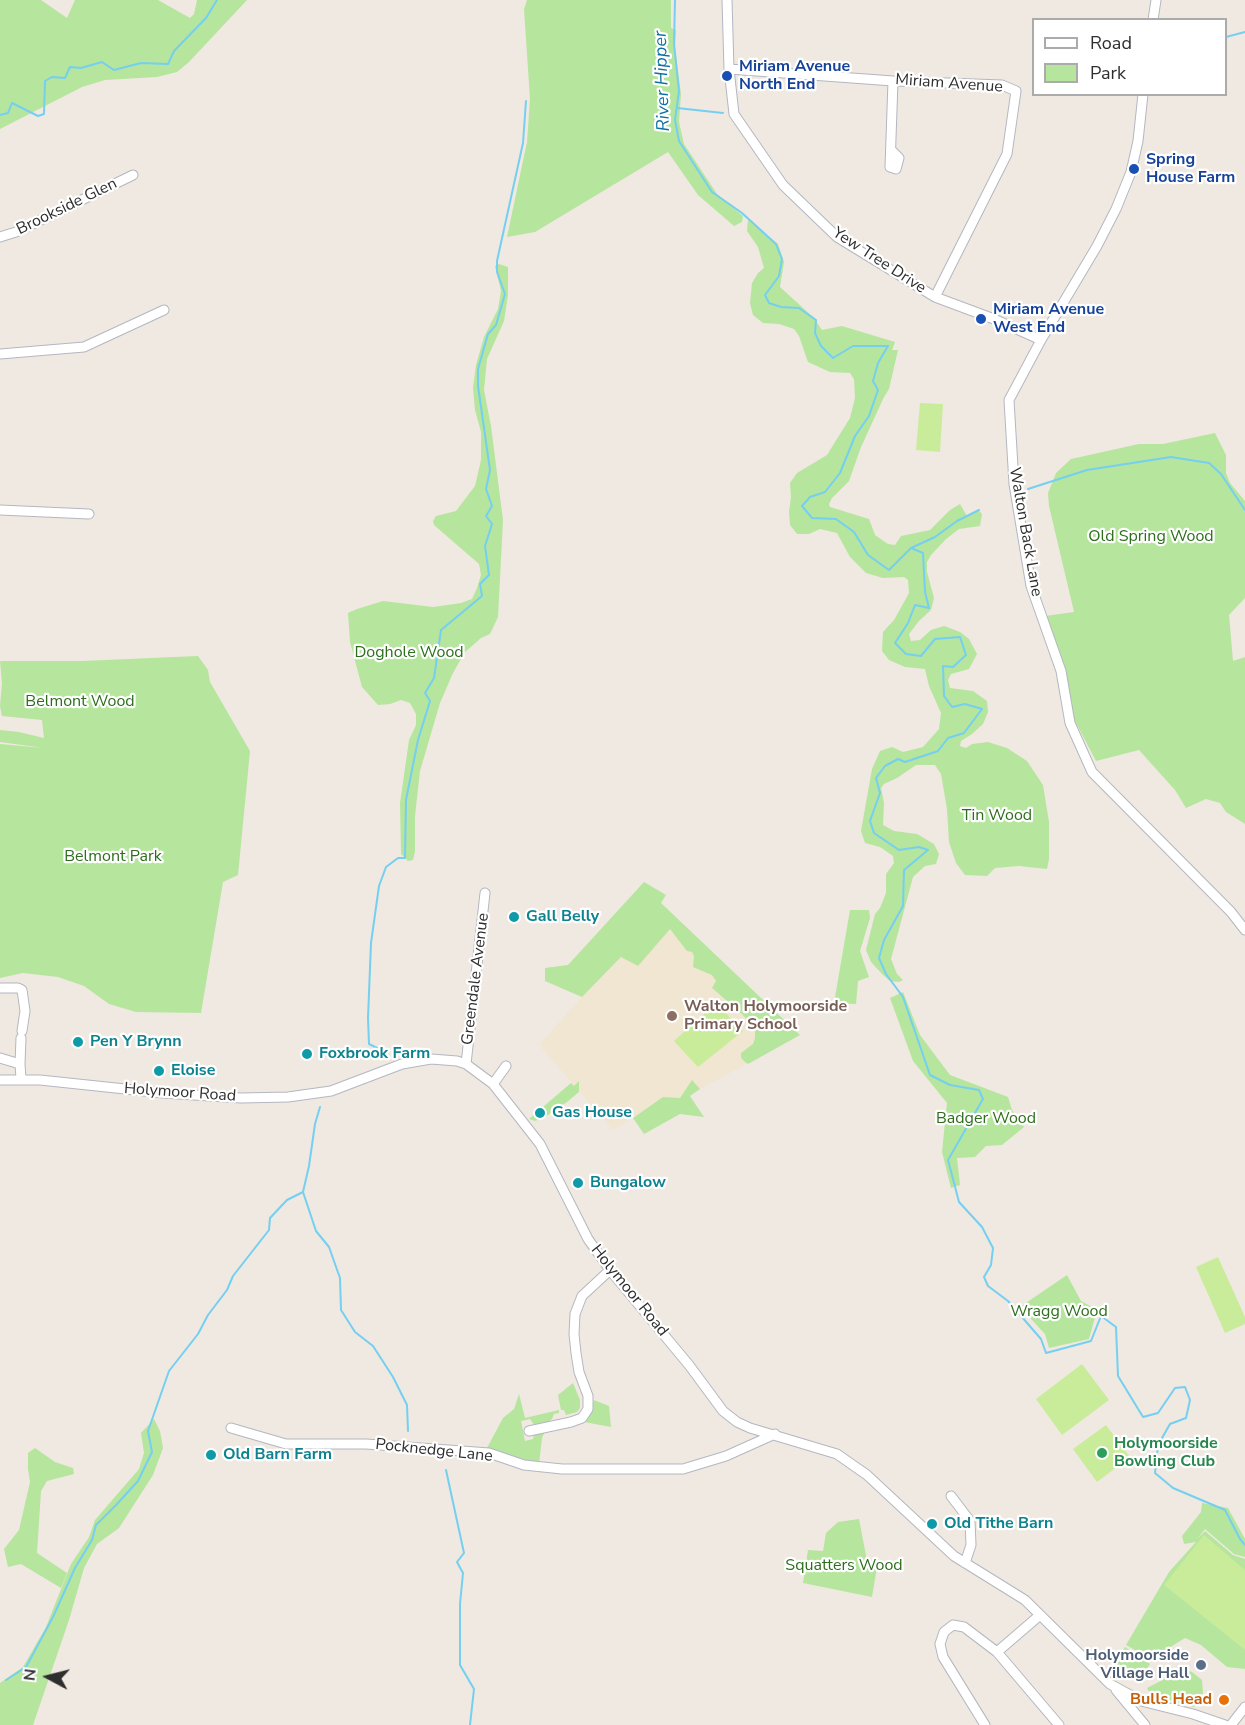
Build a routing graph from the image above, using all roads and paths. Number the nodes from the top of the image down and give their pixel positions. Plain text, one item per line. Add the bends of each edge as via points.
1 (727, 0) edge
2 (1156, 0) edge
3 (1153, 18) edge
4 (729, 69) junction
5 (893, 81) junction
6 (1143, 96) edge
7 (891, 150) dead end
8 (133, 175) dead end
9 (0, 237) edge
10 (935, 297) junction
11 (164, 310) dead end
12 (1041, 340) junction
13 (0, 354) edge
14 (0, 510) edge
15 (89, 514) dead end
16 (486, 894) dead end
17 (1245, 930) edge
18 (0, 988) edge
19 (0, 1058) edge
20 (20, 1064) junction
21 (466, 1064) junction
22 (506, 1066) dead end
23 (21, 1079) junction
24 (0, 1080) edge
25 (493, 1083) junction
26 (610, 1270) junction
27 (231, 1428) dead end
28 (529, 1431) dead end
29 (775, 1434) junction
30 (951, 1496) dead end
31 (966, 1563) junction
32 (1040, 1615) junction
33 (997, 1652) junction
34 (1110, 1684) junction
35 (1245, 1707) edge
36 (985, 1725) edge
37 (1059, 1725) edge
38 (1145, 1725) edge
39 (1225, 1725) edge
40 (1231, 1725) edge

1 - 4 street, Yew Tree Drive
2 - 3 street
4 - 5 street, Miriam Avenue
4 - 10 street, Yew Tree Drive via 734,114 783,185 837,237
5 - 7 street
5 - 10 street, Miriam Avenue via 1002,85 1016,91 1007,153
6 - 12 street, Walton Back Lane via 1138,141 1121,199
8 - 9 street, Brookside Glen
10 - 12 street, Yew Tree Drive
11 - 13 street via 84,347
12 - 17 street, Walton Back Lane via 1009,400 1014,484 1031,586 1061,671 1070,723 1092,772 1232,912
14 - 15 street
16 - 21 street, Greendale Avenue
18 - 20 street via 22,990 25,1011
19 - 20 street
20 - 23 street
21 - 23 street, Holymoor Road via 431,1059 402,1064 331,1091 288,1097 174,1094
21 - 25 street, Holymoor Road
22 - 25 street
23 - 24 street, Holymoor Road
25 - 26 street, Holymoor Road via 540,1144 588,1239
26 - 28 street via 582,1296 575,1314 573,1335 588,1409 582,1418
26 - 29 street, Holymoor Road via 723,1411 750,1428
27 - 29 street, Pocknedge Lane via 286,1444 366,1444 489,1453 524,1465 562,1469 682,1469 726,1456
29 - 31 street, Holymoor Road via 837,1454 867,1475
30 - 31 street via 970,1521 971,1545
31 - 32 street, Holymoor Road via 1025,1600
32 - 33 street
32 - 34 street, Holymoor Road
33 - 36 street via 964,1627 953,1625 944,1632 940,1644 943,1657
33 - 37 street
34 - 38 street
34 - 39 street, Holymoor Road via 1141,1701
35 - 40 street

